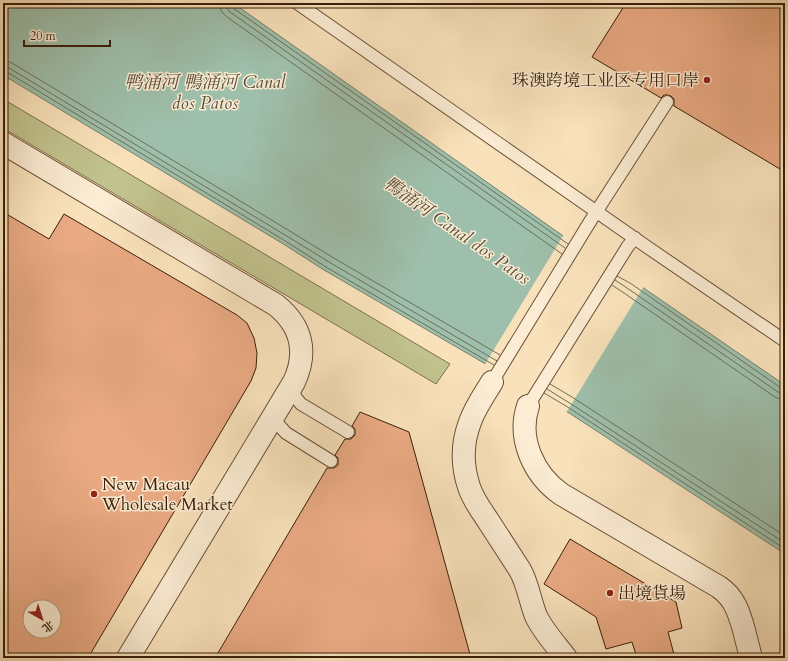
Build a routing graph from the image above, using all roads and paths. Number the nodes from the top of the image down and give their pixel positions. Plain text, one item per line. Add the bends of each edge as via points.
1 (297, 3) edge
2 (667, 102) dead end
3 (3, 143) edge
4 (594, 215) junction
5 (631, 242) junction
6 (785, 341) edge
7 (492, 382) joint
8 (296, 396) junction
9 (528, 406) joint
10 (277, 411) junction
11 (348, 432) dead end
12 (286, 433) junction
13 (259, 441) junction
14 (331, 461) dead end
15 (128, 658) edge
16 (566, 658) edge
17 (751, 658) edge

1 - 4 lane
2 - 4 lane
3 - 8 street via 282,310 296,330 301,345 301,362 294,382
4 - 5 lane
4 - 7 lane
5 - 6 lane
5 - 9 lane
7 - 16 street via 474,412 467,430 464,459 469,487 477,505 520,571 536,616
8 - 10 street
8 - 11 lane
9 - 17 street via 525,420 527,446 537,470 545,480 561,494 726,592 738,610
10 - 12 lane via 276,422
10 - 13 street
12 - 13 lane via 275,433
12 - 14 lane
13 - 15 street

